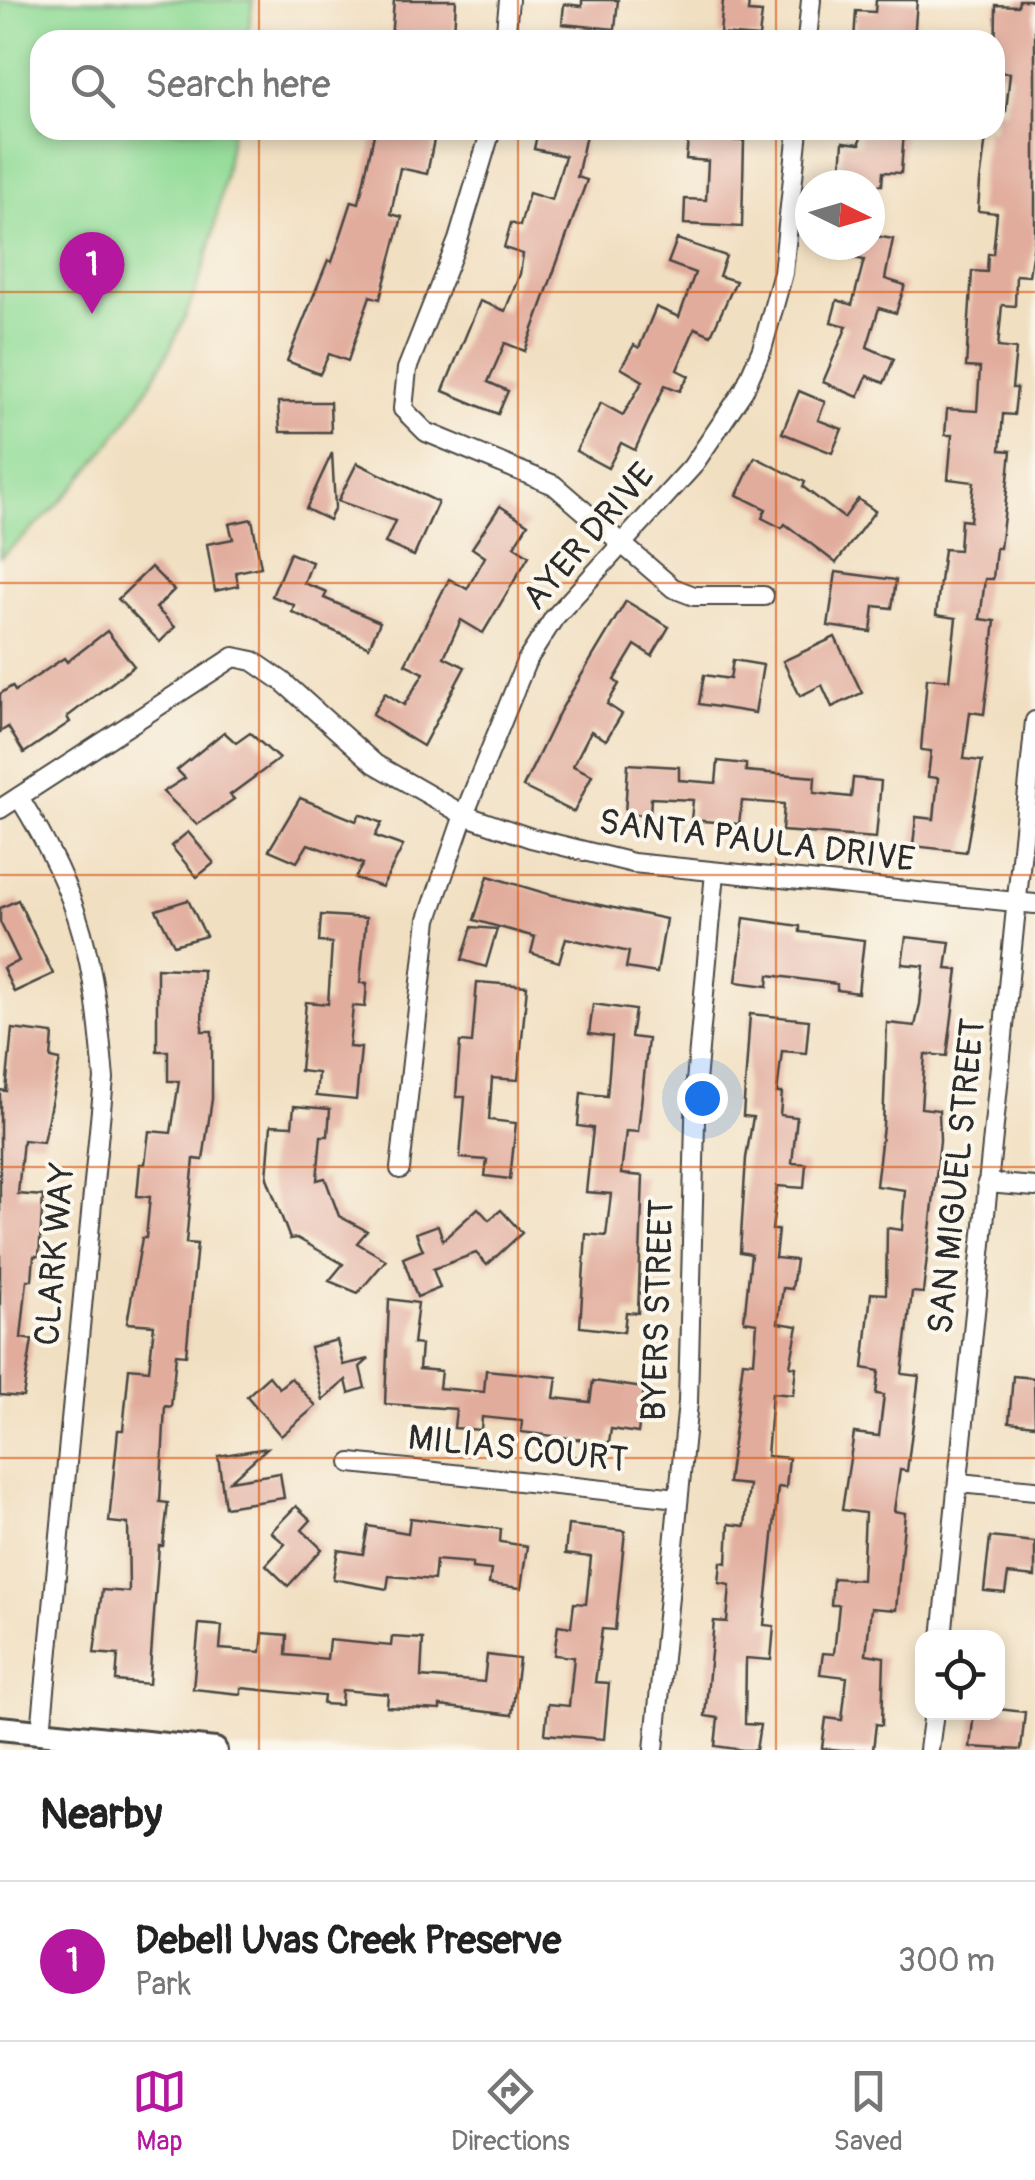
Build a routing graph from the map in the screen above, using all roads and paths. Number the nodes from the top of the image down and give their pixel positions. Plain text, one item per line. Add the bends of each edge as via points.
1 (509, 0) edge
2 (811, 0) edge
3 (506, 30) edge
4 (808, 30) edge
5 (488, 140) edge
6 (797, 140) edge
7 (620, 542) junction
8 (764, 596) dead end
9 (1035, 722) edge
10 (18, 797) junction
11 (0, 808) edge
12 (464, 814) junction
13 (715, 872) junction
14 (1026, 903) edge
15 (400, 1169) dead end
16 (988, 1182) junction
17 (1035, 1188) edge
18 (350, 1463) dead end
19 (959, 1482) junction
20 (1035, 1490) edge
21 (678, 1498) junction
22 (943, 1630) edge
23 (933, 1720) edge
24 (0, 1728) edge
25 (41, 1732) junction
26 (215, 1750) edge
27 (654, 1750) edge
28 (930, 1750) edge

1 - 3 street
2 - 4 street
5 - 7 street via 406,369 404,408 426,432 554,486
6 - 7 street, AYER DRIVE via 783,273 756,363 692,468
7 - 8 street via 683,592
7 - 12 street, AYER DRIVE via 554,618 526,662
9 - 14 street, SAN MIGUEL STREET
10 - 11 street
10 - 12 street, SANTA PAULA DRIVE via 234,657 282,681 375,764
10 - 25 street, CLARK WAY via 76,907 96,979 104,1079
12 - 13 street, SANTA PAULA DRIVE via 591,855
12 - 15 street, AYER DRIVE via 428,919
13 - 14 street, SANTA PAULA DRIVE
13 - 21 street, BYERS STREET via 699,1036 691,1348
14 - 16 street, SAN MIGUEL STREET
16 - 17 street
16 - 19 street, SAN MIGUEL STREET
18 - 21 street, MILIAS COURT
19 - 20 street
19 - 22 street, SAN MIGUEL STREET
21 - 27 street, BYERS STREET
23 - 28 street
24 - 25 street
25 - 26 street

